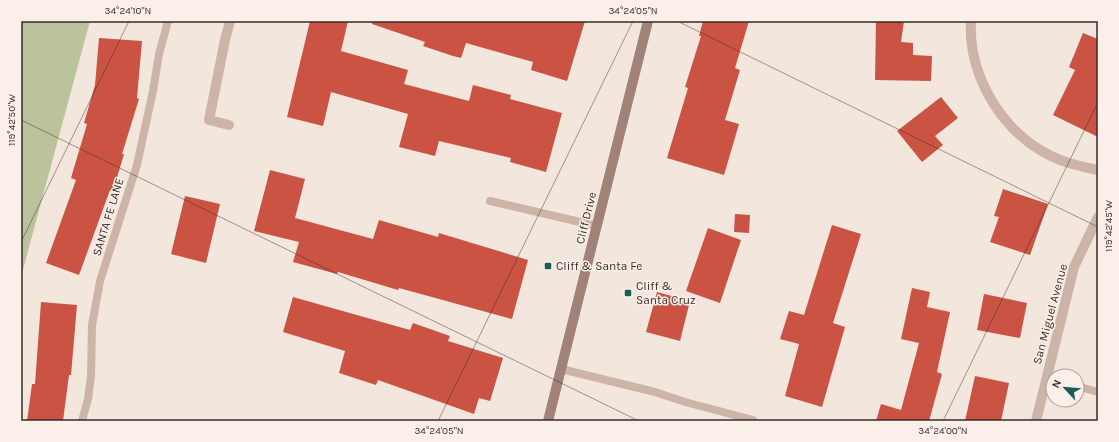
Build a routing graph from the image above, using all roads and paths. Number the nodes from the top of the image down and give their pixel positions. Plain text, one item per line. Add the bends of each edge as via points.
1 (168, 21) edge
2 (230, 21) edge
3 (648, 21) edge
4 (971, 21) edge
5 (229, 125) dead end
6 (1098, 170) edge
7 (490, 201) dead end
8 (1098, 217) edge
9 (597, 226) junction
10 (1052, 368) edge
11 (561, 369) junction
12 (1085, 388) edge
13 (1098, 392) edge
14 (1045, 393) edge
15 (753, 420) edge
16 (82, 421) edge
17 (548, 421) edge
18 (1036, 421) edge

1 - 16 lane, SANTA FE LANE via 137,165 100,281 92,325 91,376
2 - 5 street via 209,120
3 - 9 main road, Cliff Drive
4 - 6 street via 973,49 979,73 988,95 1012,129 1027,142 1051,156
7 - 9 lane
8 - 10 street, San Miguel Avenue via 1074,267
9 - 11 main road, Cliff Drive
11 - 15 lane
11 - 17 main road, Cliff Drive
12 - 13 lane
14 - 18 street, San Miguel Avenue

